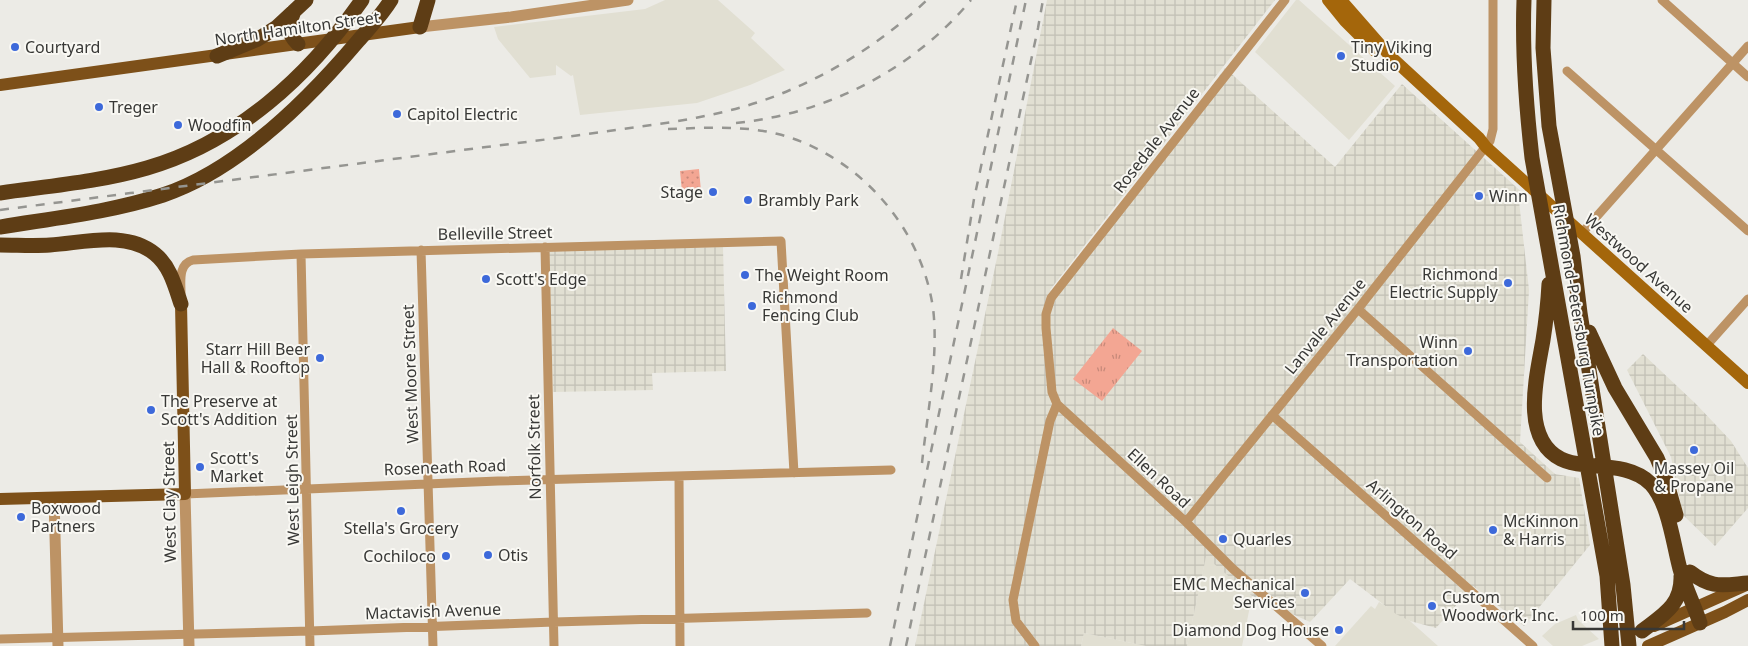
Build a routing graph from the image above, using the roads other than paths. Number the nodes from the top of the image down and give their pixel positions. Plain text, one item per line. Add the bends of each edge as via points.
1 (306, 0) edge
2 (428, 0) edge
3 (628, 0) edge
4 (1285, 0) edge
5 (1318, 0) edge
6 (1328, 0) edge
7 (1341, 0) edge
8 (1493, 0) edge
9 (1524, 0) edge
10 (1544, 0) edge
11 (1662, 0) edge
12 (598, 2) edge
13 (389, 3) edge
14 (358, 6) edge
15 (294, 11) junction
16 (420, 28) junction
17 (1359, 36) junction
18 (298, 44) junction
19 (1748, 46) edge
20 (218, 56) junction
21 (1732, 63) junction
22 (1567, 71) dead end
23 (1748, 77) edge
24 (0, 85) edge
25 (1486, 148) junction
26 (1656, 148) junction
27 (0, 194) edge
28 (0, 227) edge
29 (1748, 231) edge
30 (1582, 233) junction
31 (0, 244) edge
32 (545, 247) junction
33 (421, 250) junction
34 (301, 254) junction
35 (1551, 257) junction
36 (210, 259) joint
37 (1748, 299) edge
38 (181, 304) junction
39 (1358, 309) junction
40 (1580, 313) junction
41 (1706, 345) junction
42 (1748, 382) edge
43 (1058, 404) junction
44 (1272, 415) junction
45 (891, 470) dead end
46 (794, 472) junction
47 (679, 476) junction
48 (1547, 478) dead end
49 (550, 480) junction
50 (428, 484) junction
51 (307, 490) junction
52 (185, 494) junction
53 (54, 498) junction
54 (0, 499) edge
55 (1186, 522) junction
56 (1686, 572) junction
57 (1748, 584) edge
58 (1748, 600) edge
59 (1698, 606) junction
60 (867, 613) dead end
61 (680, 618) junction
62 (1703, 621) junction
63 (554, 622) junction
64 (432, 626) junction
65 (310, 631) junction
66 (1642, 631) junction
67 (188, 634) junction
68 (0, 639) edge
69 (58, 642) edge
70 (188, 646) edge
71 (310, 646) edge
72 (433, 646) edge
73 (554, 646) edge
74 (680, 646) edge
75 (1035, 646) edge
76 (1322, 646) edge
77 (1533, 646) edge
78 (1611, 646) edge
79 (1629, 646) edge
80 (1648, 646) edge

1 - 15 highway
2 - 16 highway
3 - 12 street, North Hamilton Street
4 - 43 street, Rosedale Avenue via 1051,298 1046,328 1052,392
5 - 17 main road
6 - 17 main road, Westwood Avenue
7 - 25 main road, Westwood Avenue via 1390,56
8 - 25 street, Lanvale Avenue via 1494,129
9 - 35 highway, Richmond-Petersburg Turnpike via 1524,89 1542,221
10 - 40 highway, Richmond-Petersburg Turnpike via 1543,48 1548,116
11 - 21 street
12 - 16 street, North Hamilton Street
13 - 28 highway via 303,101 253,144 200,178 166,194 107,209
14 - 27 highway via 284,90 241,124 197,149 117,176
15 - 18 highway via 288,26
15 - 20 highway via 258,39
16 - 18 main road, North Hamilton Street
17 - 25 main road, Westwood Avenue via 1477,144
18 - 20 main road, North Hamilton Street
19 - 21 street
20 - 24 main road, North Hamilton Street
21 - 23 street
21 - 26 street
22 - 26 street
25 - 30 main road, Westwood Avenue
25 - 39 street, Lanvale Avenue
26 - 29 street
26 - 30 street
30 - 41 main road, Westwood Avenue
31 - 38 highway via 48,246 126,240 155,254 164,264
32 - 33 street, Belleville Street
32 - 46 street, Belleville Street via 782,241
32 - 49 street, Norfolk Street
33 - 34 street, Belleville Street
33 - 50 street, West Moore Street
34 - 36 street, Belleville Street
34 - 51 street, West Leigh Street
35 - 56 highway via 1547,318 1534,405 1540,439 1560,459 1634,472 1646,480 1656,491 1664,509
35 - 78 highway, Richmond-Petersburg Turnpike via 1607,576
36 - 38 street, West Clay Street via 189,261 184,266
37 - 41 street
38 - 52 main road, West Clay Street
39 - 44 street, Lanvale Avenue
39 - 48 street
40 - 56 highway via 1611,380 1666,480
40 - 79 highway, Richmond-Petersburg Turnpike via 1623,585
41 - 42 main road, Westwood Avenue
43 - 55 street, Ellen Road
43 - 75 street via 1050,421 1014,591 1016,621
44 - 55 street, Lanvale Avenue
44 - 77 street, Arlington Road
45 - 46 street, Roseneath Road
46 - 47 street, Roseneath Road
47 - 49 street, Roseneath Road
47 - 61 street
49 - 50 street, Roseneath Road
49 - 63 street, Norfolk Street
50 - 51 street, Roseneath Road
50 - 64 street, West Moore Street
51 - 52 street, Roseneath Road
51 - 65 street, West Leigh Street
52 - 53 main road, Roseneath Road
52 - 67 street, West Clay Street
53 - 54 main road, Roseneath Road
53 - 69 street
55 - 76 street, Ellen Road via 1233,569
56 - 57 highway via 1711,584
56 - 59 highway
56 - 66 highway via 1678,598
57 - 59 main road
58 - 62 main road
59 - 62 highway
59 - 66 main road
60 - 61 street, Mactavish Avenue
61 - 63 street, Mactavish Avenue
61 - 74 street
62 - 80 main road
63 - 64 street, Mactavish Avenue
63 - 73 street, Norfolk Street
64 - 65 street, Mactavish Avenue
64 - 72 street, West Moore Street
65 - 67 street, Mactavish Avenue
65 - 71 street, West Leigh Street
66 - 78 main road
67 - 69 street, Mactavish Avenue
67 - 70 street, West Clay Street
68 - 69 street, Mactavish Avenue

